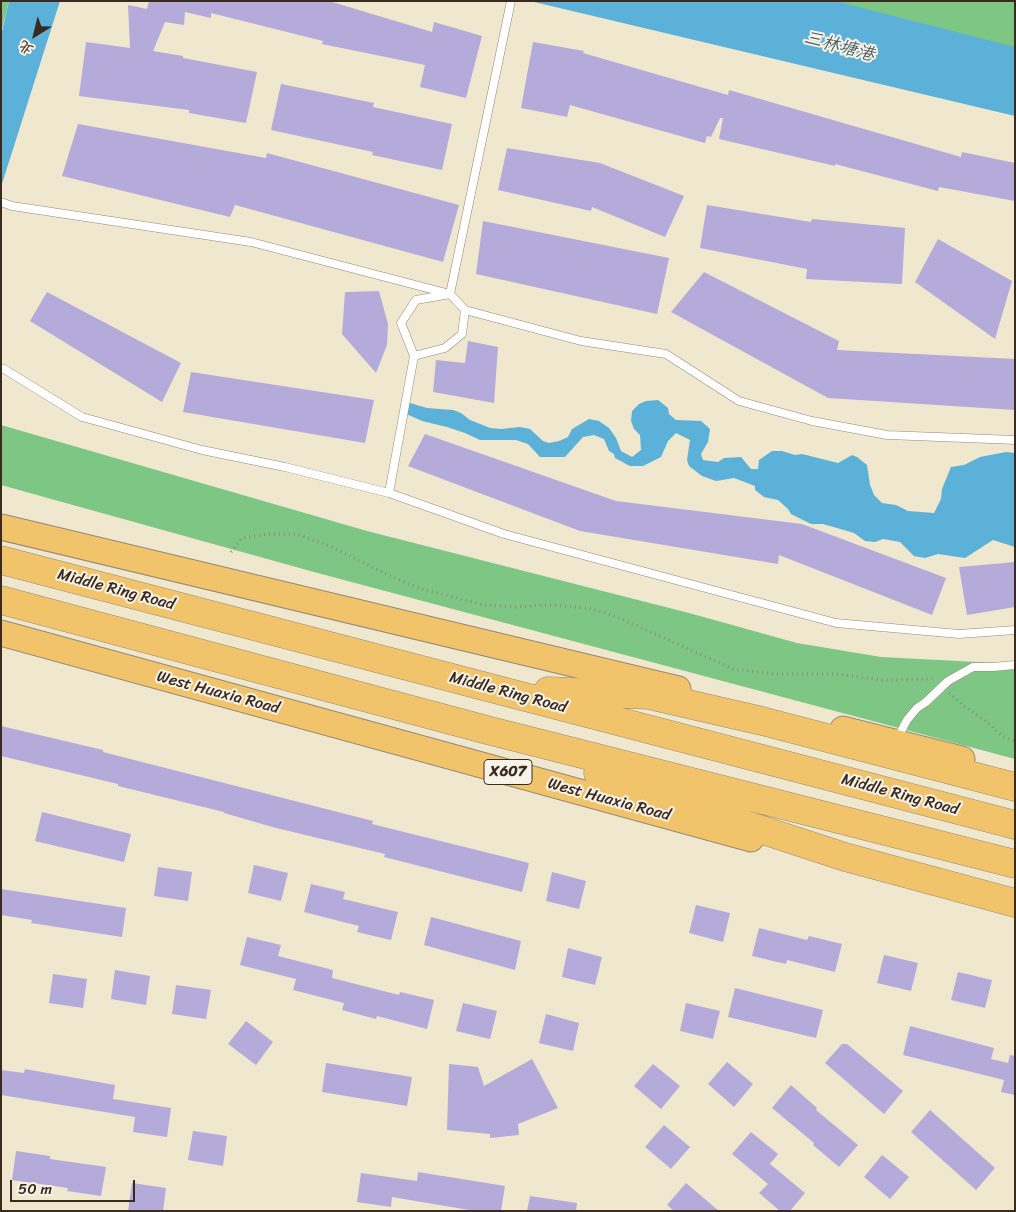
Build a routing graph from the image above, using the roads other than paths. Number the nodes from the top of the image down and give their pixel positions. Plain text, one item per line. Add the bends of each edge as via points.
1 (511, 1) edge
2 (1, 202) edge
3 (450, 294) junction
4 (465, 310) junction
5 (414, 356) junction
6 (4, 369) dead end
7 (1015, 440) edge
8 (389, 493) junction
9 (1, 527) edge
10 (1, 560) edge
11 (1, 600) edge
12 (1015, 630) edge
13 (1, 633) edge
14 (1015, 665) edge
15 (496, 690) junction
16 (487, 730) junction
17 (896, 741) junction
18 (1015, 774) edge
19 (1015, 787) edge
20 (1015, 825) edge
21 (1015, 864) edge
22 (1015, 903) edge
23 (1015, 908) edge

1 - 3 lane
2 - 3 lane via 251,242
3 - 4 lane
3 - 5 lane via 416,300 401,323
4 - 5 lane via 462,334 445,348
4 - 7 lane via 581,341 666,354 739,401 812,421 887,435
5 - 8 lane
6 - 8 lane via 82,416 202,450
8 - 12 lane via 504,534 836,623 959,634
9 - 17 main road
10 - 15 highway, Middle Ring Road
11 - 16 highway
13 - 23 main road, West Huaxia Road / X607 via 797,852
14 - 17 lane via 973,667 955,676 916,708
15 - 19 highway via 649,695
15 - 20 highway, Middle Ring Road
16 - 21 highway
16 - 22 highway via 640,790 845,858
17 - 18 main road

